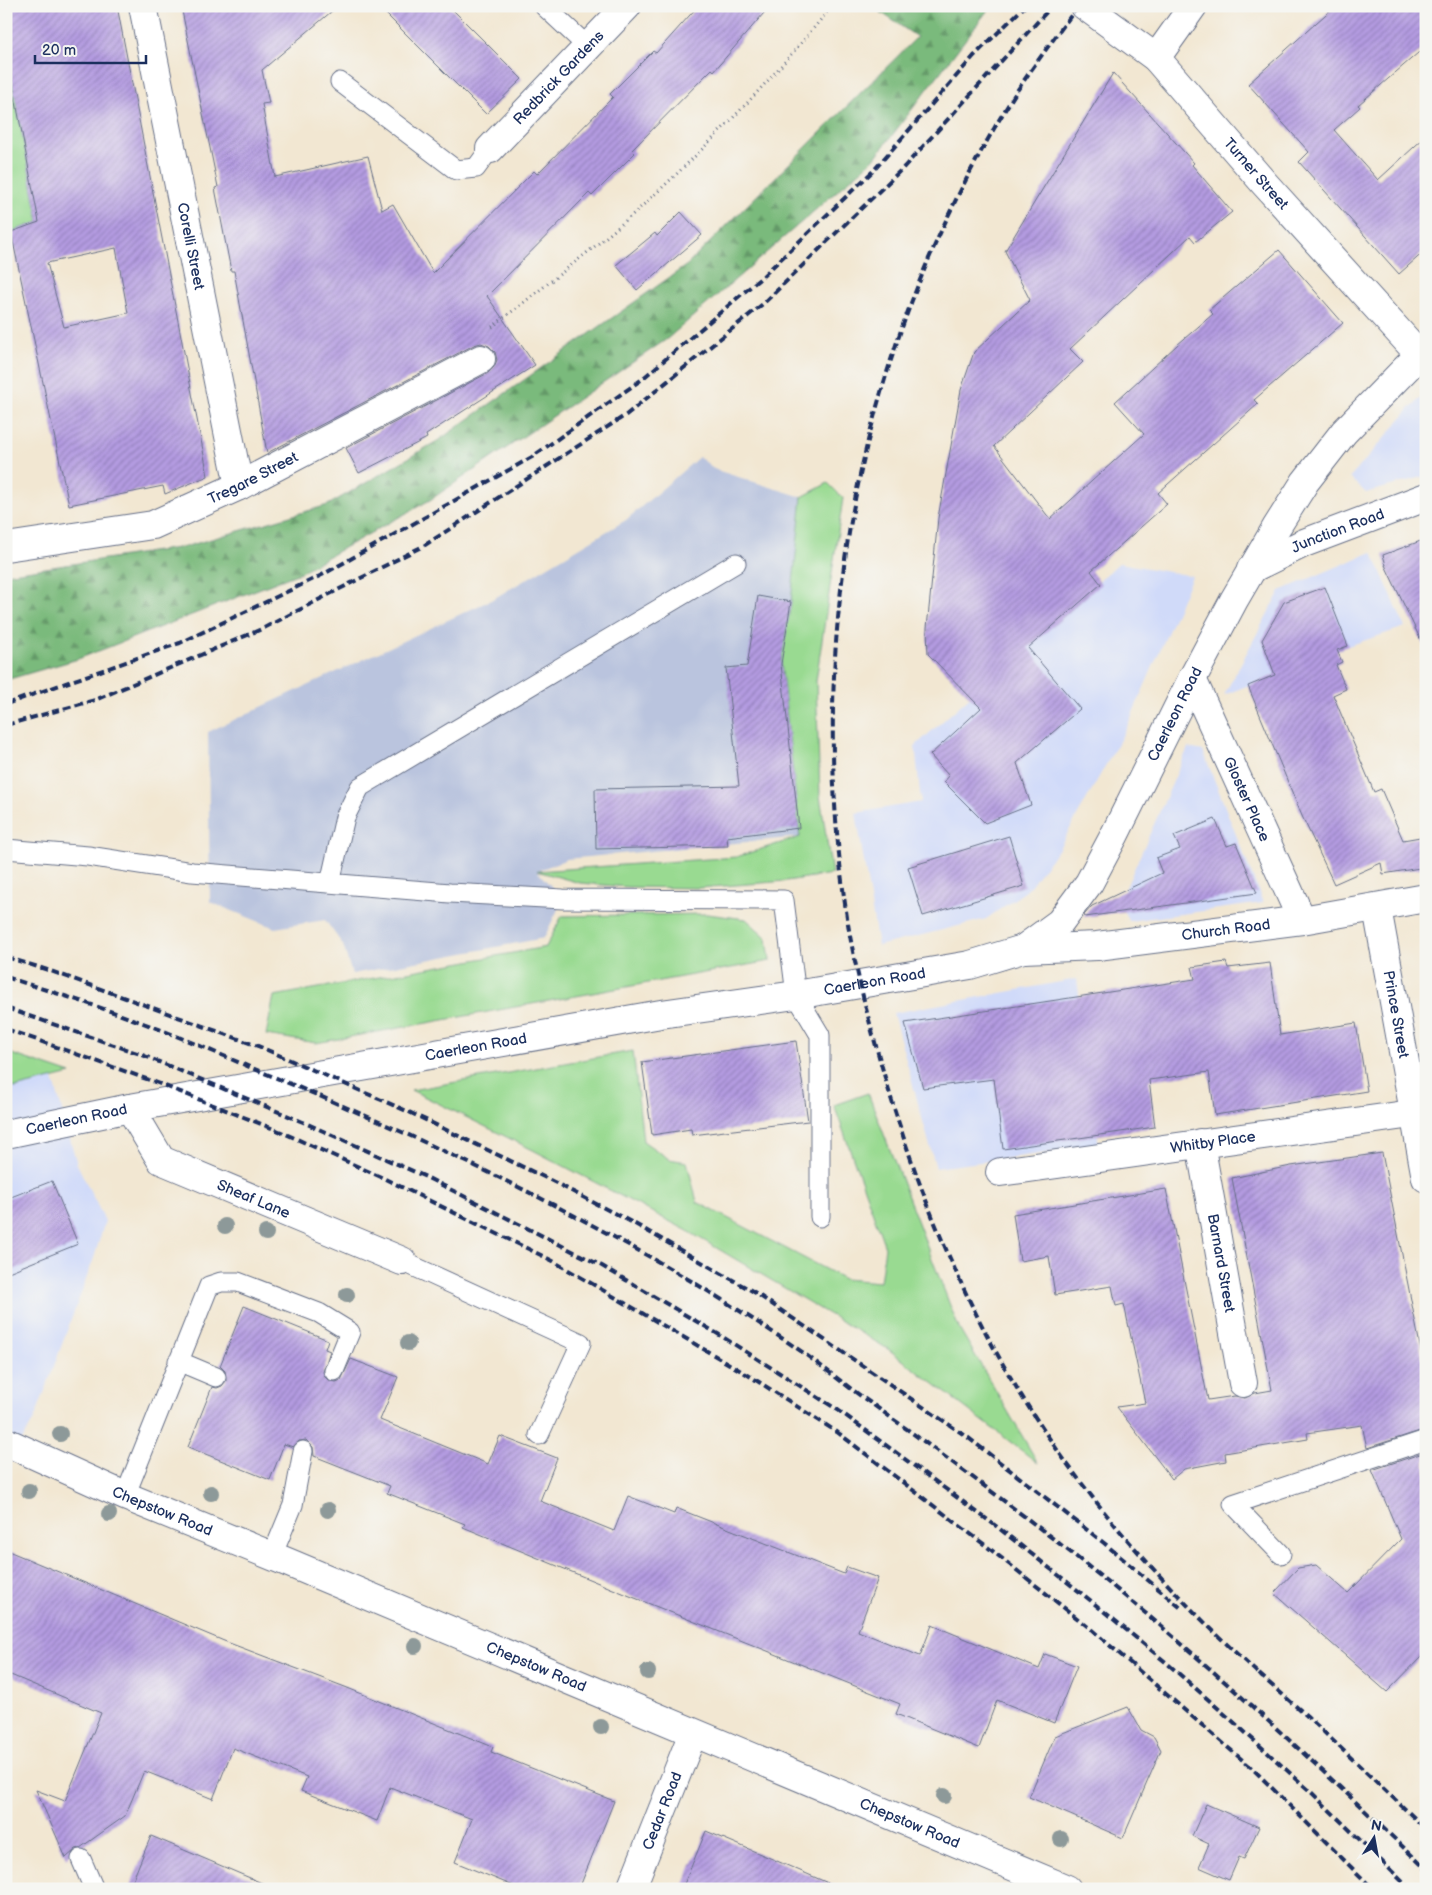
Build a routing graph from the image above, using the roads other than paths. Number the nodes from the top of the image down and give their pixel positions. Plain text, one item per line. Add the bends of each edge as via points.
1 (143, 6) edge
2 (544, 6) edge
3 (627, 6) edge
4 (1085, 6) edge
5 (1193, 6) edge
6 (588, 47) junction
7 (1156, 58) junction
8 (340, 82) dead end
9 (490, 149) joint
10 (1422, 351) edge
11 (481, 359) road end
12 (240, 486) junction
13 (1426, 497) edge
14 (6, 547) edge
15 (736, 563) dead end
16 (1251, 569) junction
17 (1192, 679) junction
18 (6, 849) edge
19 (330, 883) junction
20 (1426, 898) edge
21 (1377, 908) junction
22 (1302, 920) junction
23 (1023, 949) junction
24 (796, 995) junction
25 (130, 1108) junction
26 (1420, 1113) edge
27 (6, 1134) edge
28 (1200, 1143) junction
29 (1000, 1172) dead end
30 (1426, 1178) edge
31 (820, 1217) dead end
32 (402, 1261) joint
33 (178, 1362) junction
34 (334, 1371) dead end
35 (216, 1377) dead end
36 (1243, 1383) dead end
37 (539, 1435) dead end
38 (1426, 1440) edge
39 (6, 1442) edge
40 (303, 1451) dead end
41 (125, 1496) junction
42 (1281, 1554) dead end
43 (272, 1556) junction
44 (693, 1733) junction
45 (80, 1859) dead end
46 (94, 1889) edge
47 (631, 1889) edge
48 (1067, 1889) edge

1 - 12 street, Corelli Street
2 - 6 lane
3 - 6 street, Redbrick Gardens
4 - 7 street, Turner Street
5 - 7 street
6 - 9 street, Redbrick Gardens
7 - 10 street, Turner Street via 1264,183
8 - 9 lane via 456,170 476,168
10 - 16 street, Caerleon Road via 1329,450 1305,482
11 - 12 street, Tregare Street
12 - 14 street, Tregare Street via 153,525
13 - 16 street, Junction Road via 1304,543
15 - 19 lane via 360,787 345,818
16 - 17 street, Caerleon Road
17 - 22 street, Gloster Place
17 - 23 street, Caerleon Road via 1089,883 1060,922
18 - 19 lane via 88,856 192,872
19 - 24 lane via 563,899 784,900
20 - 21 street, Church Road
21 - 22 street, Church Road
21 - 26 street, Prince Street
22 - 23 street, Church Road via 1097,946
23 - 24 street, Caerleon Road via 970,966
24 - 25 street, Caerleon Road via 661,1014
24 - 31 lane via 820,1035
25 - 27 street, Caerleon Road
25 - 32 street, Sheaf Lane via 161,1160
26 - 28 street, Whitby Place
26 - 30 street, Prince Street
28 - 29 street, Whitby Place
28 - 36 street, Barnard Street
32 - 37 lane via 581,1343
33 - 34 lane via 209,1286 238,1282 319,1313 350,1332
33 - 35 lane
33 - 41 lane
38 - 42 lane via 1233,1504
39 - 41 street, Chepstow Road
40 - 43 lane via 293,1505
41 - 43 street, Chepstow Road
43 - 44 street, Chepstow Road
44 - 47 street, Cedar Road
44 - 48 street, Chepstow Road
45 - 46 lane

